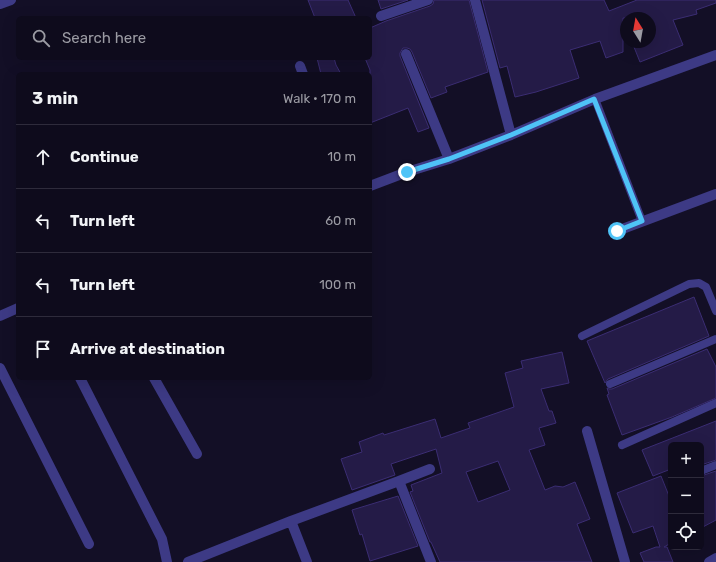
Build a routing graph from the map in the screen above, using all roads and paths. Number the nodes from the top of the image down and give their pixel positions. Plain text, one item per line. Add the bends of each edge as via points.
1 (12, 0) edge
2 (428, 0) edge
3 (475, 0) edge
4 (0, 4) edge
5 (382, 16) dead end
6 (406, 54) dead end
7 (716, 56) edge
8 (594, 99) junction
9 (511, 135) junction
10 (449, 159) junction
11 (372, 185) edge
12 (716, 194) edge
13 (642, 221) junction
14 (617, 231) dead end
15 (16, 309) edge
16 (716, 311) edge
17 (0, 316) edge
18 (582, 336) dead end
19 (716, 339) edge
20 (0, 368) edge
21 (81, 380) edge
22 (155, 380) edge
23 (610, 384) dead end
24 (716, 403) edge
25 (587, 431) dead end
26 (622, 445) dead end
27 (197, 454) dead end
28 (716, 466) edge
29 (430, 469) dead end
30 (704, 470) edge
31 (398, 481) junction
32 (291, 520) junction
33 (89, 544) dead end
34 (716, 558) edge
35 (167, 562) edge
36 (188, 562) edge
37 (307, 562) edge
38 (431, 562) edge
39 (624, 562) edge
40 (709, 562) edge

1 - 4 street
2 - 5 street
3 - 9 street
6 - 10 street
7 - 8 street
8 - 9 street
8 - 13 lane
9 - 10 street
10 - 11 street
12 - 13 street
13 - 14 street
15 - 17 street
16 - 18 lane via 706,287 699,283 689,284
19 - 23 lane
20 - 33 street
21 - 35 street via 162,539
22 - 27 street
24 - 26 lane
25 - 39 street
28 - 30 lane
29 - 31 street
31 - 32 street
31 - 38 street
32 - 36 street
32 - 37 street
34 - 40 street

